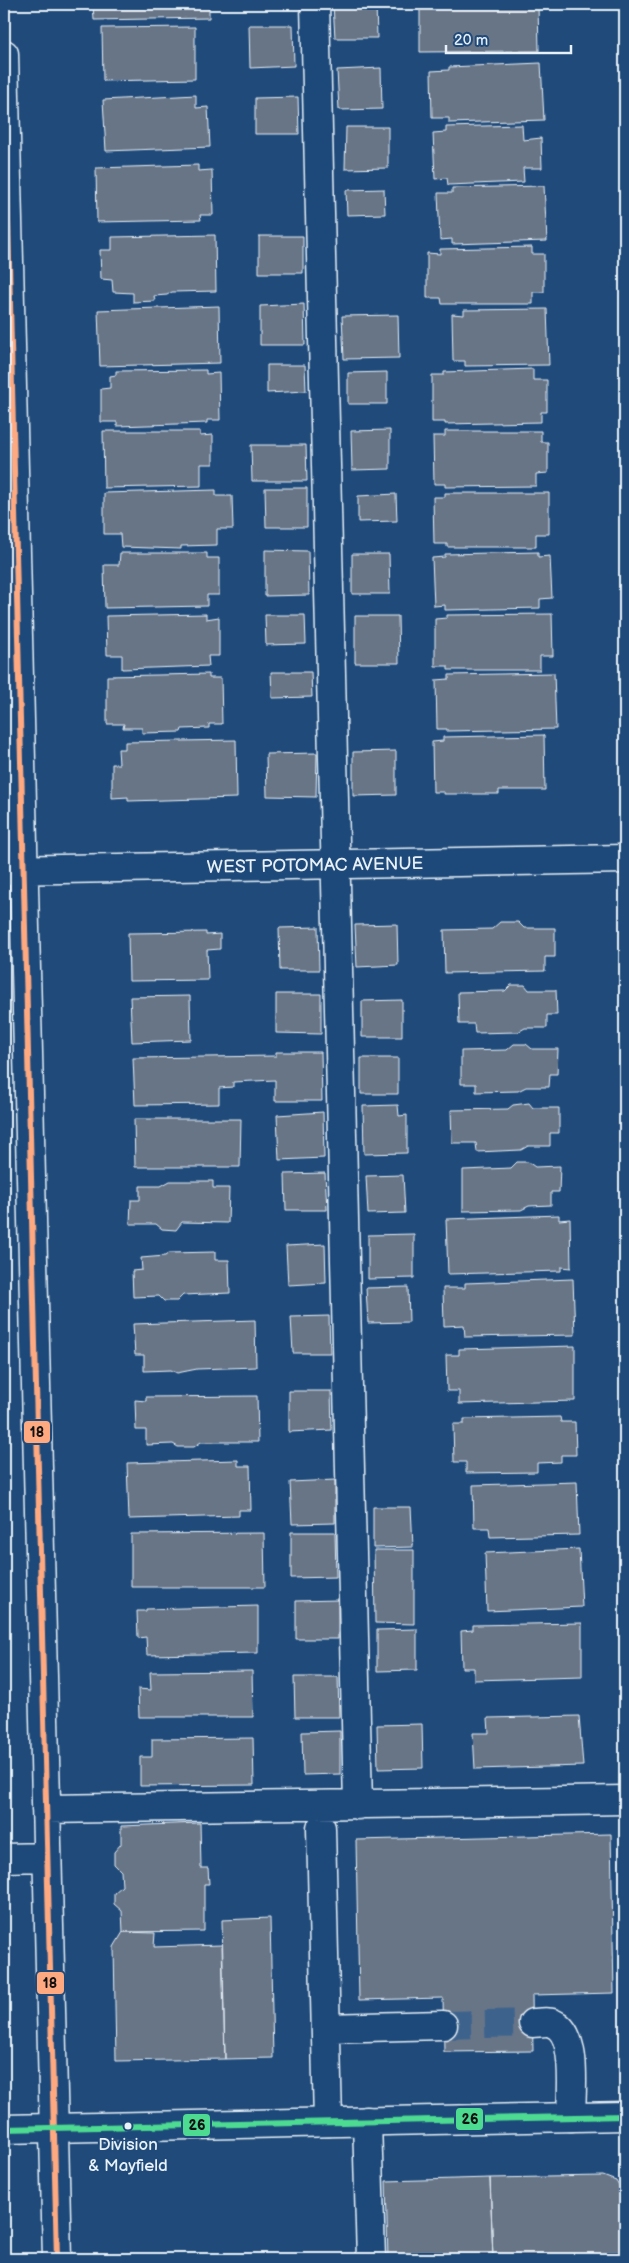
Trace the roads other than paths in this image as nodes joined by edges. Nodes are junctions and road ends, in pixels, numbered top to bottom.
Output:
1 (315, 4) edge
2 (4, 54) edge
3 (625, 859) edge
4 (336, 865) junction
5 (14, 870) edge
6 (625, 1800) edge
7 (358, 1804) junction
8 (46, 1809) junction
9 (321, 1828) dead end
10 (47, 1857) junction
11 (4, 1858) edge
12 (533, 2022) tunnel mouth
13 (443, 2025) tunnel mouth
14 (326, 2028) junction
15 (625, 2116) edge
16 (571, 2117) junction
17 (367, 2121) junction
18 (328, 2122) junction
19 (53, 2128) junction
20 (4, 2129) edge
21 (57, 2259) edge
22 (371, 2259) edge

1 - 4 street
2 - 5 street
3 - 4 street, WEST POTOMAC AVENUE
4 - 5 street, WEST POTOMAC AVENUE
4 - 7 street
5 - 8 street
6 - 7 street
7 - 8 street
8 - 10 street
9 - 14 street
10 - 11 street
10 - 19 street
12 - 16 street
13 - 14 street
14 - 18 street
15 - 16 street
16 - 17 street
17 - 18 street
17 - 22 street
18 - 19 street
19 - 20 street
19 - 21 street

